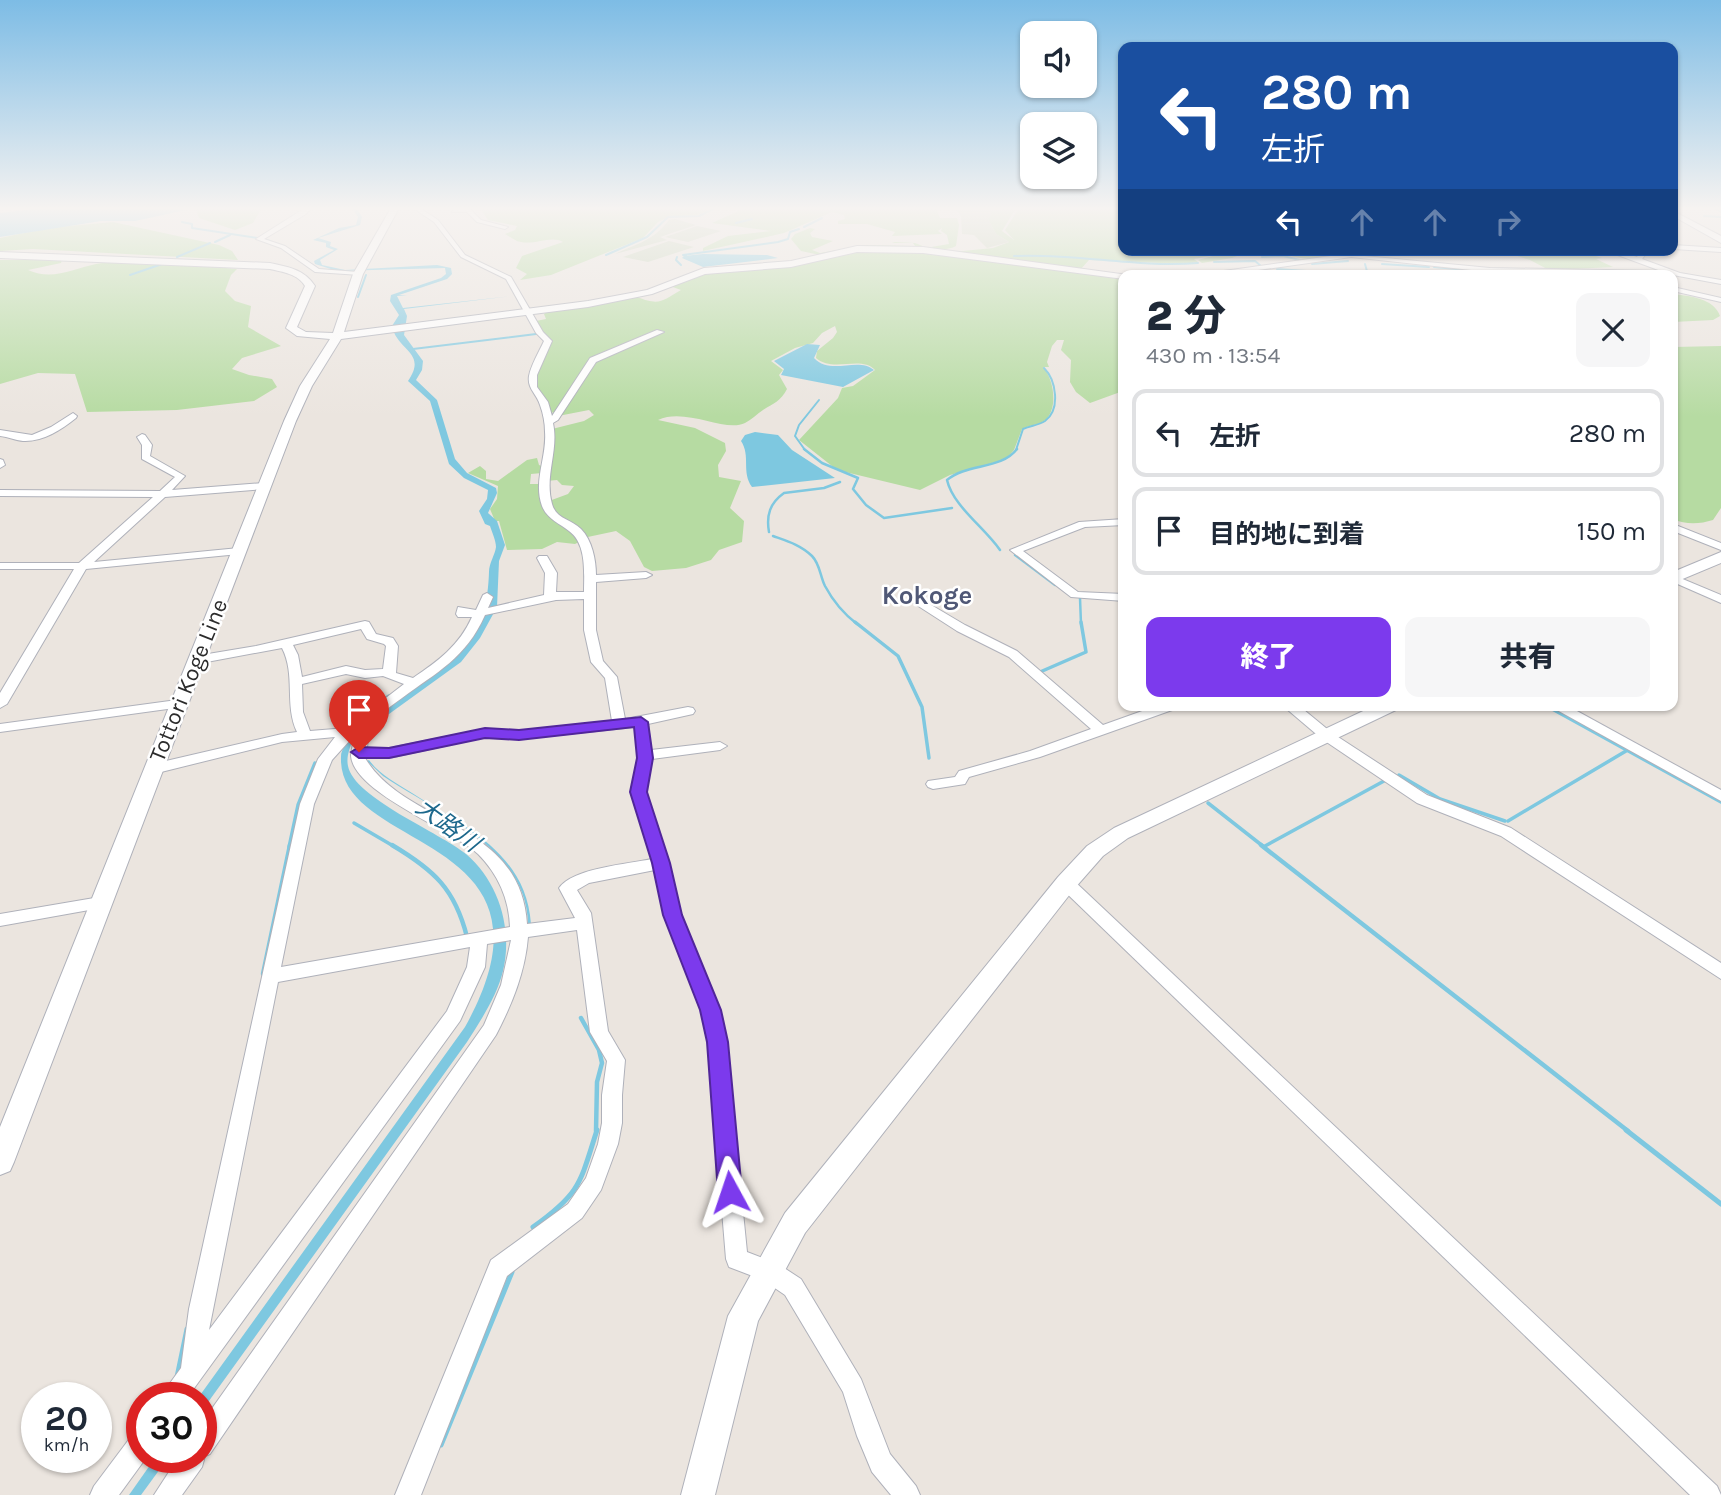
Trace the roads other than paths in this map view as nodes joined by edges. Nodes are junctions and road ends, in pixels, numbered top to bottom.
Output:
1 (304, 278) edge
2 (358, 278) edge
3 (509, 278) edge
4 (686, 278) edge
5 (1698, 278) edge
6 (1721, 282) edge
7 (1678, 290) edge
8 (1721, 300) edge
9 (529, 312) junction
10 (660, 332) dead end
11 (337, 336) junction
12 (73, 416) dead end
13 (549, 421) junction
14 (0, 432) edge
15 (142, 437) dead end
16 (264, 486) junction
17 (0, 493) edge
18 (163, 495) junction
19 (1118, 522) edge
20 (1678, 529) edge
21 (1721, 547) edge
22 (239, 551) junction
23 (1721, 557) edge
24 (544, 558) dead end
25 (0, 566) edge
26 (82, 566) junction
27 (646, 575) dead end
28 (1678, 576) edge
29 (590, 579) junction
30 (1678, 580) edge
31 (590, 595) junction
32 (487, 597) dead end
33 (550, 598) junction
34 (1118, 598) edge
35 (1721, 599) edge
36 (916, 600) dead end
37 (462, 610) dead end
38 (480, 613) junction
39 (286, 644) junction
40 (195, 660) junction
41 (389, 672) junction
42 (296, 682) junction
43 (416, 683) junction
44 (0, 704) edge
45 (177, 704) junction
46 (688, 711) dead end
47 (1156, 711) edge
48 (1296, 711) edge
49 (1379, 711) edge
50 (1566, 711) edge
51 (641, 722) junction
52 (619, 724) junction
53 (0, 728) edge
54 (1101, 731) junction
55 (305, 735) junction
56 (1327, 736) junction
57 (354, 739) junction
58 (720, 746) dead end
59 (645, 755) junction
60 (153, 769) junction
61 (933, 785) dead end
62 (1721, 796) edge
63 (661, 863) junction
64 (1066, 883) junction
65 (100, 904) junction
66 (0, 920) edge
67 (583, 923) junction
68 (520, 932) junction
69 (479, 939) junction
70 (1721, 972) edge
71 (272, 976) junction
72 (0, 1162) edge
73 (770, 1272) junction
74 (192, 1373) junction
75 (185, 1382) edge
76 (217, 1422) edge
77 (126, 1464) edge
78 (182, 1473) edge
79 (103, 1495) edge
80 (167, 1495) edge
81 (408, 1495) edge
82 (698, 1495) edge
83 (907, 1495) edge
84 (1708, 1495) edge

1 - 11 street
2 - 11 street, Tottori Koge Line
3 - 9 street
4 - 9 street
5 - 6 street
7 - 8 street
9 - 11 street
9 - 13 street
10 - 13 street
11 - 16 street, Tottori Koge Line
12 - 14 street
13 - 29 street
15 - 18 street
16 - 18 street
16 - 22 street, Tottori Koge Line
17 - 18 street
18 - 26 street
19 - 34 street
20 - 21 street
22 - 26 street
22 - 40 street, Tottori Koge Line
23 - 28 street
24 - 33 street
25 - 26 street
26 - 44 street
27 - 29 street
29 - 31 street
30 - 35 street
31 - 33 street
31 - 52 street
32 - 38 street
33 - 38 street
36 - 54 street
37 - 38 street
38 - 43 street
39 - 40 street
39 - 41 street
39 - 42 street
40 - 45 street, Tottori Koge Line
41 - 42 street
41 - 43 street
42 - 55 street
43 - 57 street
45 - 53 street
45 - 60 street, Tottori Koge Line
46 - 51 street
47 - 54 street
48 - 56 street
49 - 56 street
50 - 62 street
51 - 52 street
51 - 59 street
52 - 57 street
54 - 61 street
55 - 57 street
55 - 60 street
56 - 64 street
56 - 70 street
57 - 68 street
57 - 71 street
58 - 59 street
59 - 63 street
60 - 65 street, Tottori Koge Line
63 - 67 street
63 - 73 street
64 - 73 street
64 - 84 street
65 - 66 street
65 - 72 street, Tottori Koge Line
67 - 68 street
67 - 81 street
68 - 69 street
68 - 76 street
69 - 71 street
69 - 74 street
71 - 74 street
73 - 82 street
73 - 83 street
74 - 75 street
77 - 79 street
78 - 80 street

